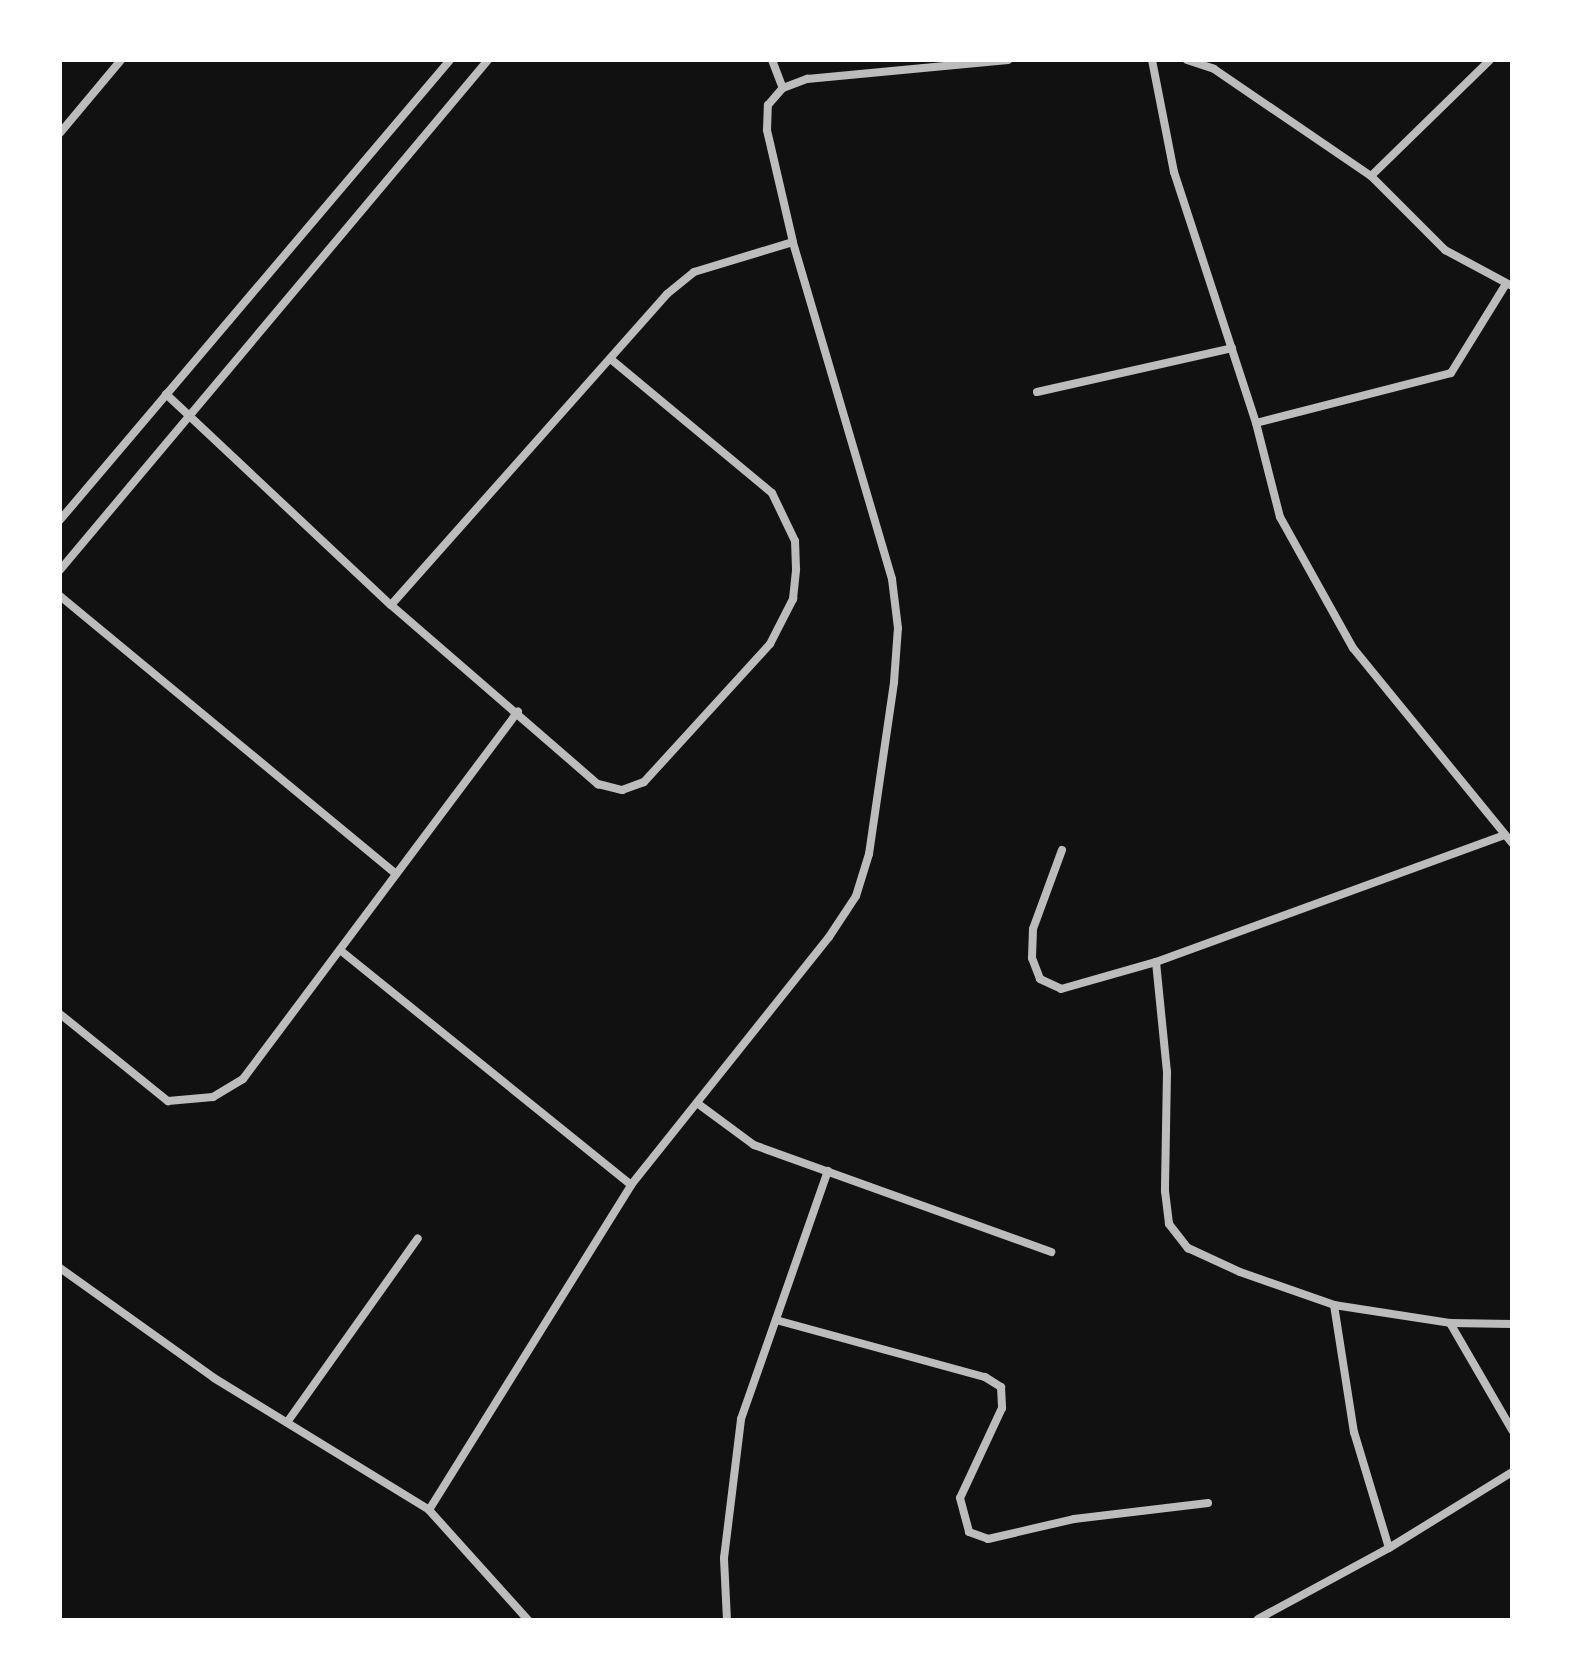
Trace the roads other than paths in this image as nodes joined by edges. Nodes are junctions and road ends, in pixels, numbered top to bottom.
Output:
1 (121, 60) edge
2 (450, 60) edge
3 (488, 60) edge
4 (772, 60) edge
5 (1008, 60) edge
6 (1152, 60) edge
7 (1187, 60) edge
8 (1222, 60) edge
9 (1490, 60) edge
10 (1214, 69) junction
11 (783, 88) junction
12 (60, 133) edge
13 (1371, 176) junction
14 (793, 242) junction
15 (1509, 285) edge
16 (1232, 348) junction
17 (612, 360) junction
18 (1037, 392) dead end
19 (166, 394) junction
20 (188, 415) junction
21 (1256, 423) junction
22 (60, 520) edge
23 (60, 570) edge
24 (60, 596) edge
25 (391, 605) junction
26 (518, 712) junction
27 (1505, 835) junction
28 (1512, 843) edge
29 (1062, 850) dead end
30 (396, 874) junction
31 (340, 950) junction
32 (1156, 962) junction
33 (60, 1014) edge
34 (697, 1103) junction
35 (828, 1171) junction
36 (631, 1185) junction
37 (418, 1238) dead end
38 (1051, 1252) dead end
39 (60, 1268) edge
40 (1334, 1305) junction
41 (776, 1320) junction
42 (1450, 1323) junction
43 (1512, 1324) edge
44 (288, 1421) junction
45 (1512, 1430) edge
46 (1512, 1472) edge
47 (1208, 1503) dead end
48 (429, 1510) junction
49 (1389, 1548) junction
50 (1258, 1619) edge
51 (528, 1620) edge
52 (727, 1620) edge

1 - 12 street
2 - 19 street
3 - 20 street
4 - 11 street
5 - 11 street
6 - 16 street
7 - 10 street
8 - 10 street
9 - 13 street
10 - 13 street
11 - 14 street
13 - 15 street
14 - 17 street
14 - 34 street
15 - 21 street
16 - 18 street
16 - 21 street
17 - 25 street
17 - 26 street
19 - 20 street
19 - 22 street
20 - 23 street
20 - 25 street
21 - 27 street
24 - 30 street
25 - 26 street
26 - 30 street
27 - 28 street
27 - 32 street
29 - 32 street
30 - 31 street
31 - 33 street
31 - 36 street
32 - 40 street
34 - 35 street
34 - 36 street
35 - 38 street
35 - 41 street
36 - 48 street
37 - 44 street
39 - 44 street
40 - 42 street
40 - 49 street
41 - 47 street
41 - 52 street
42 - 43 street
42 - 45 street
44 - 48 street
46 - 49 street
48 - 51 street
49 - 50 street

